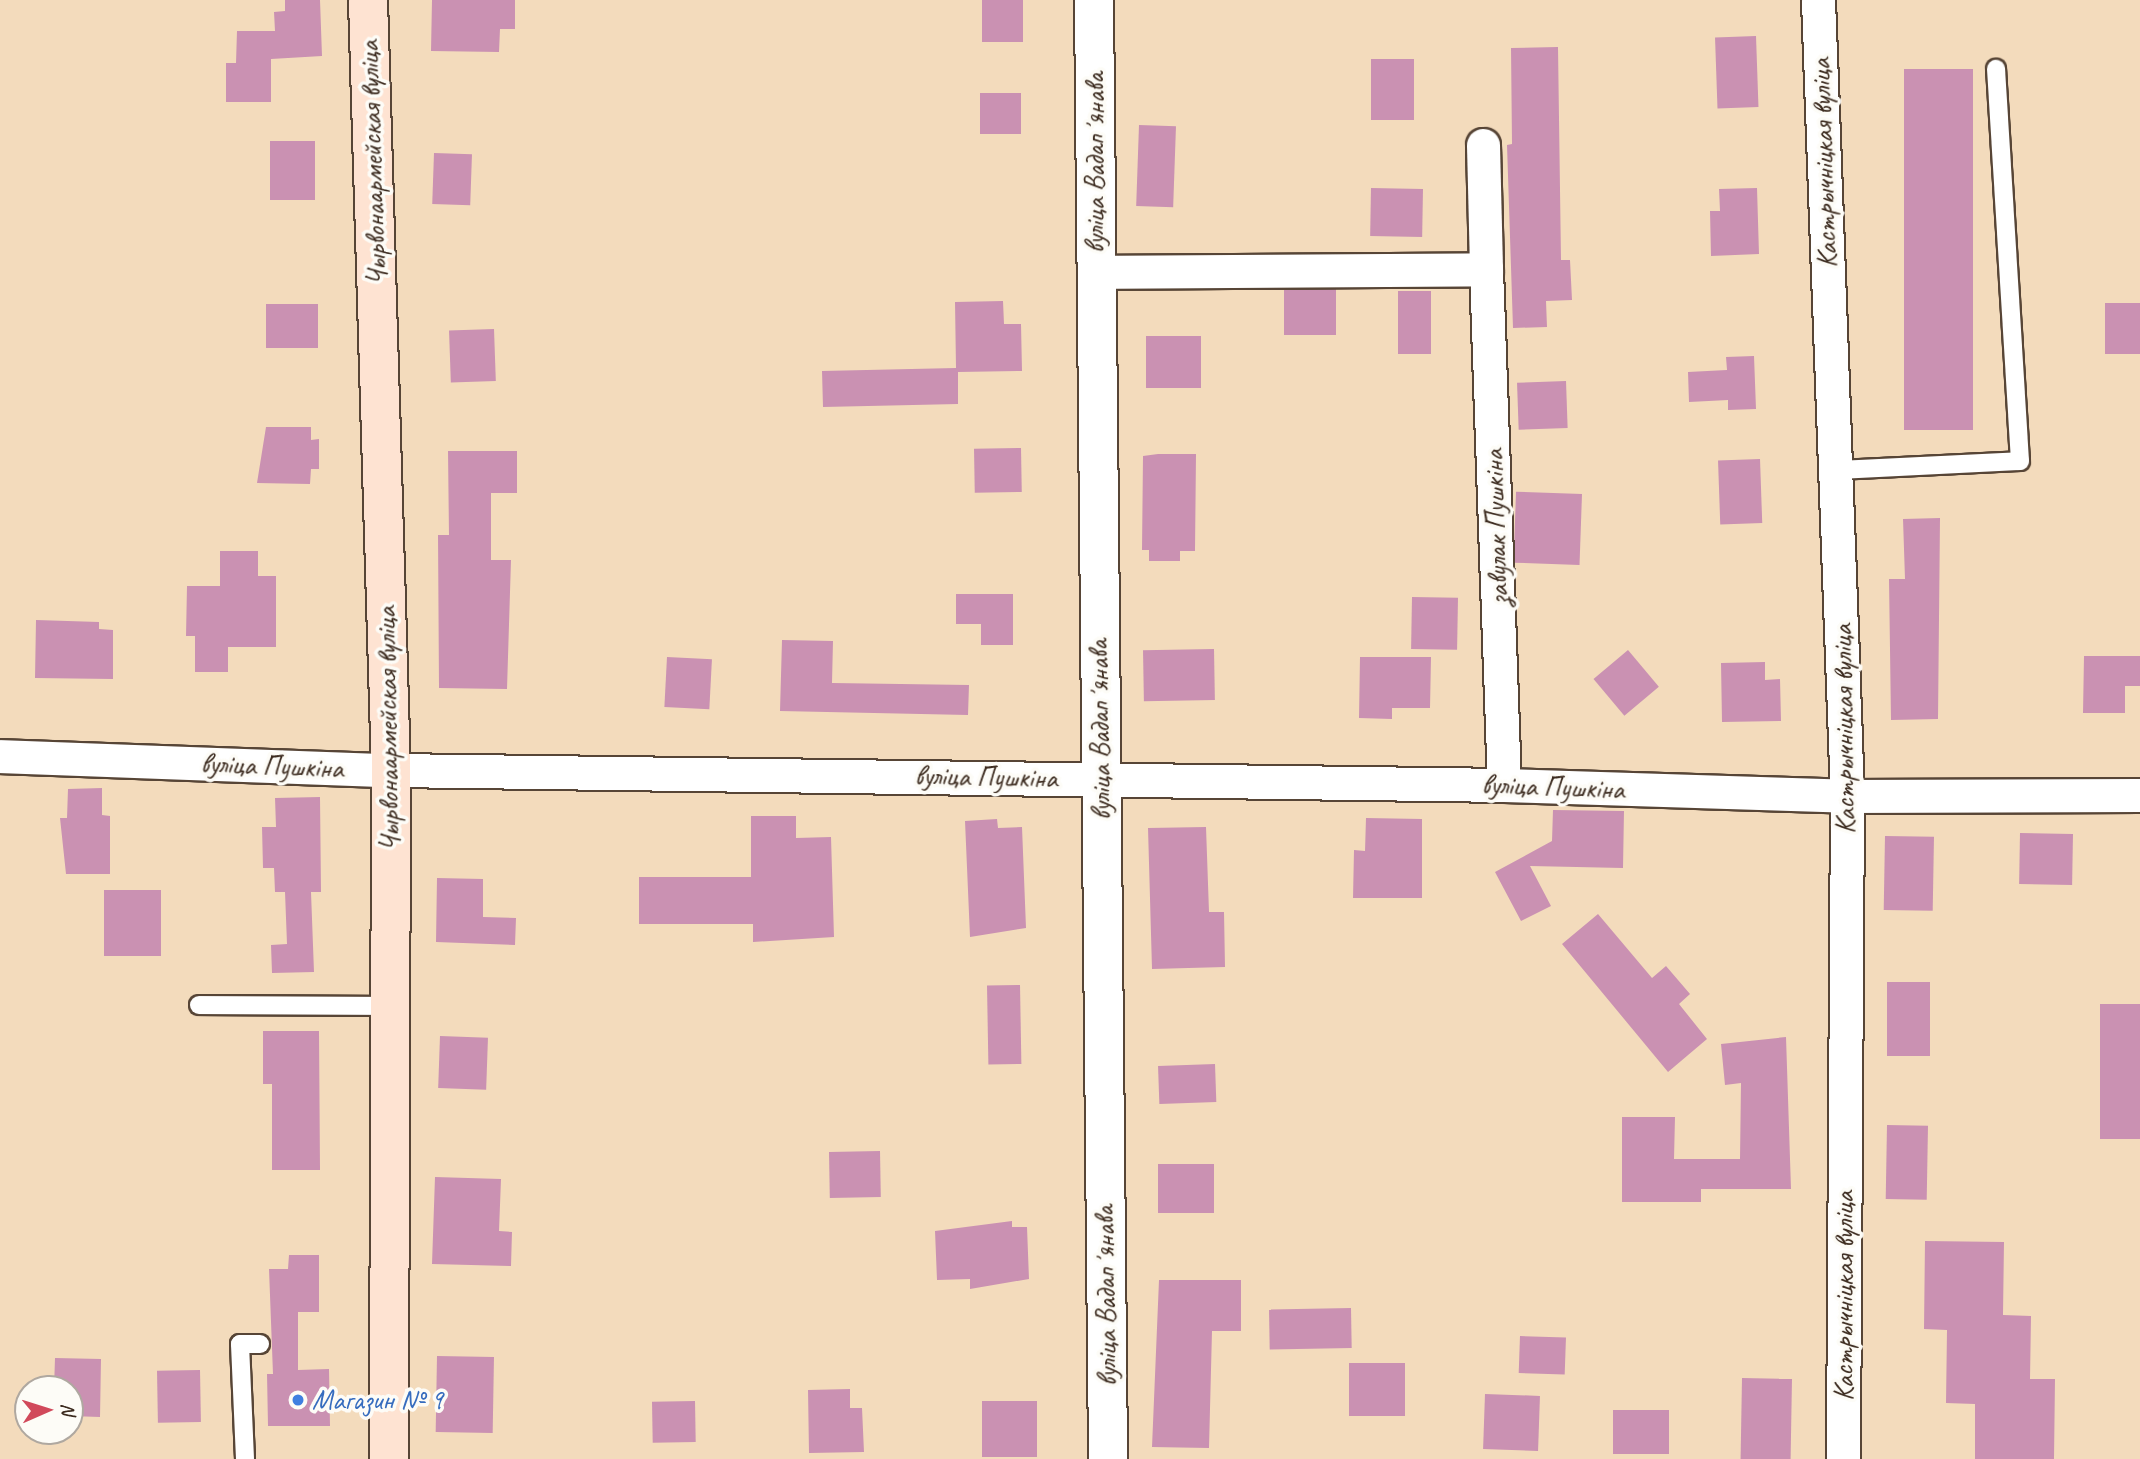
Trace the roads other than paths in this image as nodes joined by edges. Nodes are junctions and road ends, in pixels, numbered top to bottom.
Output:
1 (368, 0) edge
2 (1094, 0) edge
3 (1818, 0) edge
4 (1996, 69) dead end
5 (1483, 145) dead end
6 (1486, 269) junction
7 (1095, 272) junction
8 (1837, 470) junction
9 (0, 756) edge
10 (390, 771) junction
11 (1100, 778) junction
12 (1504, 785) junction
13 (2140, 795) edge
14 (1847, 796) junction
15 (200, 1006) dead end
16 (390, 1006) junction
17 (260, 1344) dead end
18 (245, 1459) edge
19 (388, 1459) edge
20 (1108, 1459) edge
21 (1843, 1459) edge

1 - 10 main road, Чырвонаармейская вуліца
2 - 7 street, вуліца Вадапʼянава
3 - 8 street, Кастрычніцкая вуліца
4 - 8 lane
5 - 6 street, завулак Пушкіна
6 - 7 street
6 - 12 street, завулак Пушкіна
7 - 11 street, вуліца Вадапʼянава
8 - 14 street, Кастрычніцкая вуліца
9 - 10 street, вуліца Пушкіна
10 - 11 street, вуліца Пушкіна
10 - 16 main road, Чырвонаармейская вуліца
11 - 12 street, вуліца Пушкіна
11 - 20 street, вуліца Вадапʼянава
12 - 14 street, вуліца Пушкіна
13 - 14 street, вуліца Пушкіна
14 - 21 street, Кастрычніцкая вуліца
15 - 16 lane
16 - 19 main road, Чырвонаармейская вуліца
17 - 18 lane

